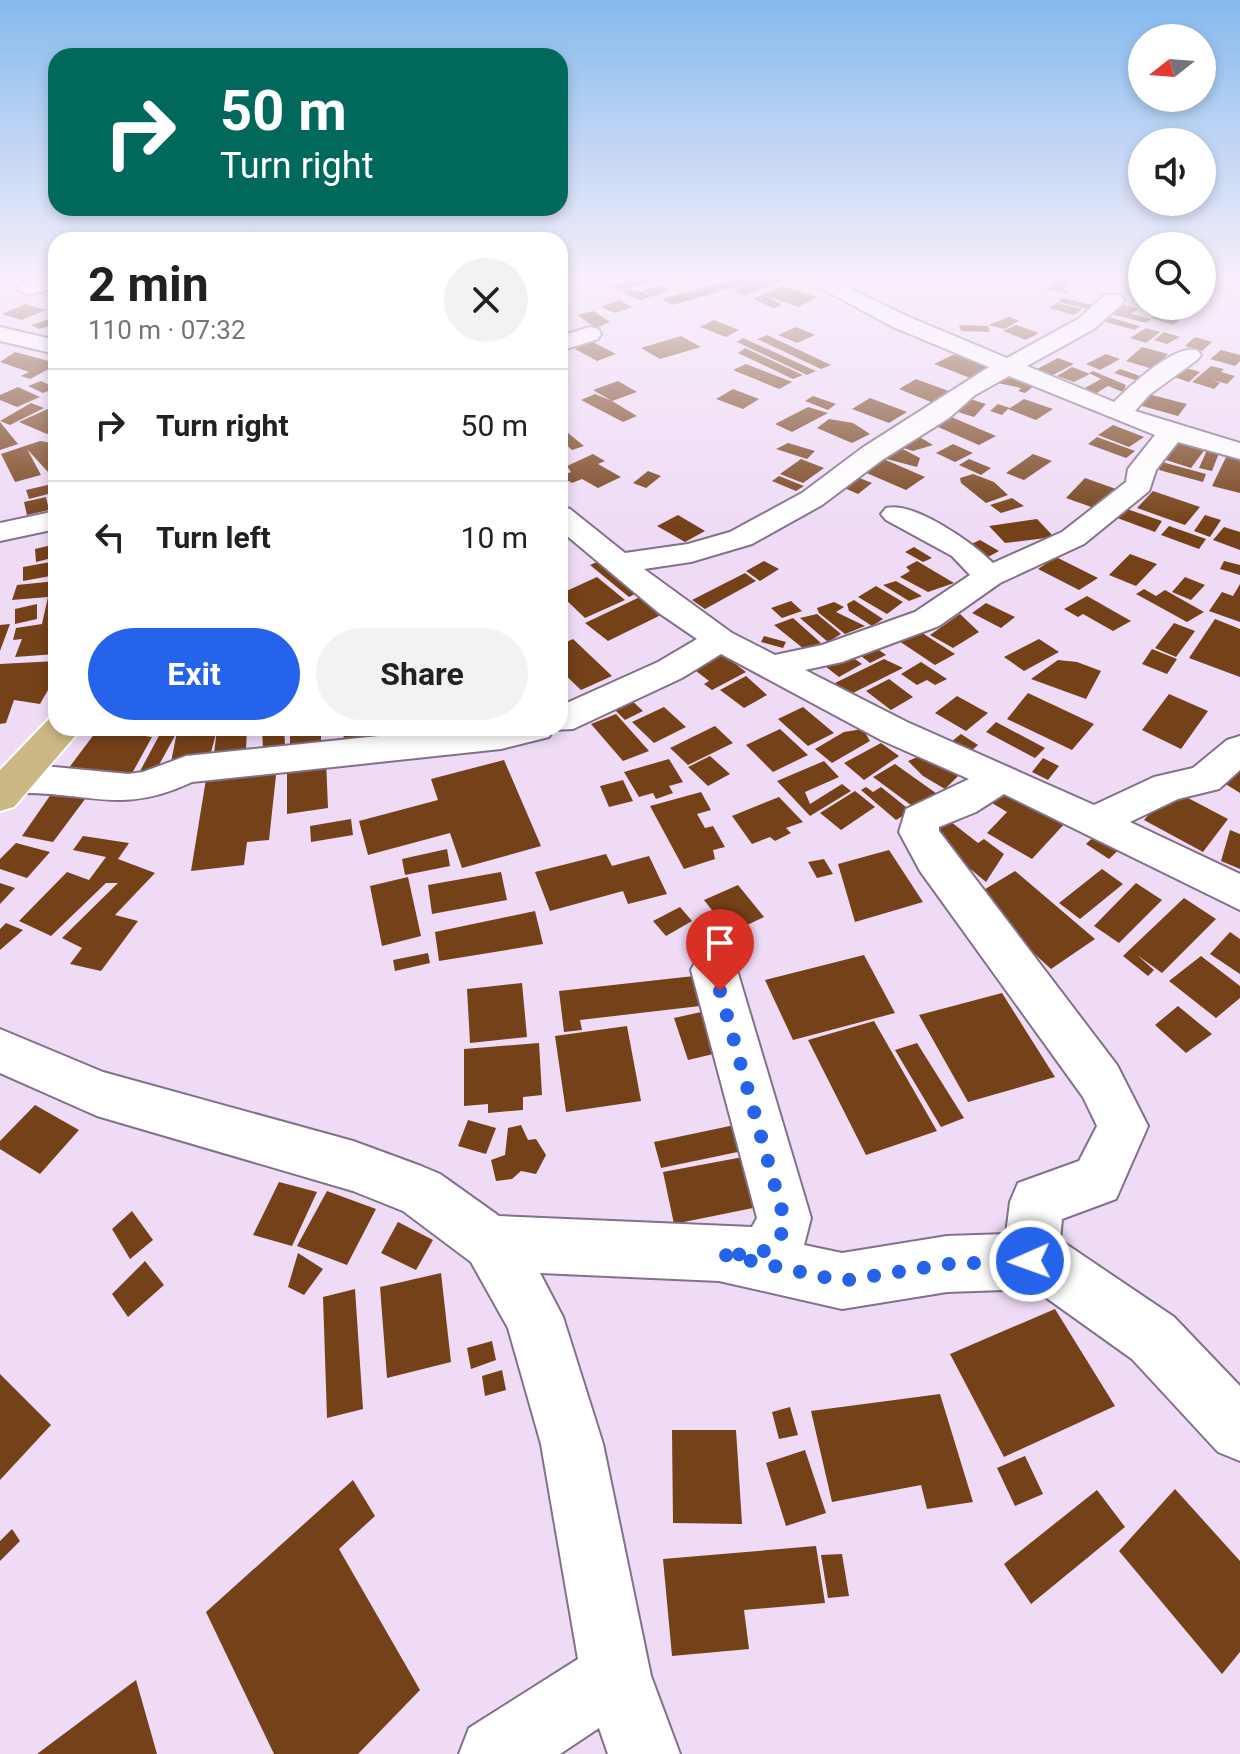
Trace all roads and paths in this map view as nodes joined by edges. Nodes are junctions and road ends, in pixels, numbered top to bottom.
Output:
1 (995, 361) edge
2 (1021, 361) edge
3 (1181, 361) edge
4 (1010, 367) junction
5 (1119, 412) junction
6 (1171, 433) junction
7 (1240, 451) edge
8 (896, 514) dead end
9 (568, 521) edge
10 (48, 522) edge
11 (0, 532) edge
12 (620, 563) junction
13 (989, 576) junction
14 (720, 640) junction
15 (769, 667) junction
16 (568, 716) edge
17 (56, 736) edge
18 (501, 736) edge
19 (1240, 749) edge
20 (1002, 777) junction
21 (8, 787) edge
22 (1095, 821) junction
23 (1240, 893) edge
24 (714, 970) dead end
25 (0, 1050) edge
26 (490, 1243) junction
27 (720, 1254) junction
28 (1030, 1261) junction
29 (1240, 1430) edge
30 (616, 1676) junction
31 (495, 1754) edge
32 (644, 1754) edge

1 - 4 street
2 - 4 street
3 - 5 street
4 - 5 street
4 - 12 street
5 - 6 street
6 - 7 street
6 - 13 street
8 - 13 street
9 - 12 street
10 - 11 street
12 - 14 street
13 - 15 street
14 - 15 street
14 - 16 street
15 - 20 street
17 - 21 main road
18 - 21 street
19 - 22 street
20 - 22 street
20 - 28 street
22 - 23 street
24 - 27 street
25 - 26 street
26 - 27 street
26 - 30 street
27 - 28 street
28 - 29 street
30 - 31 street
30 - 32 street

